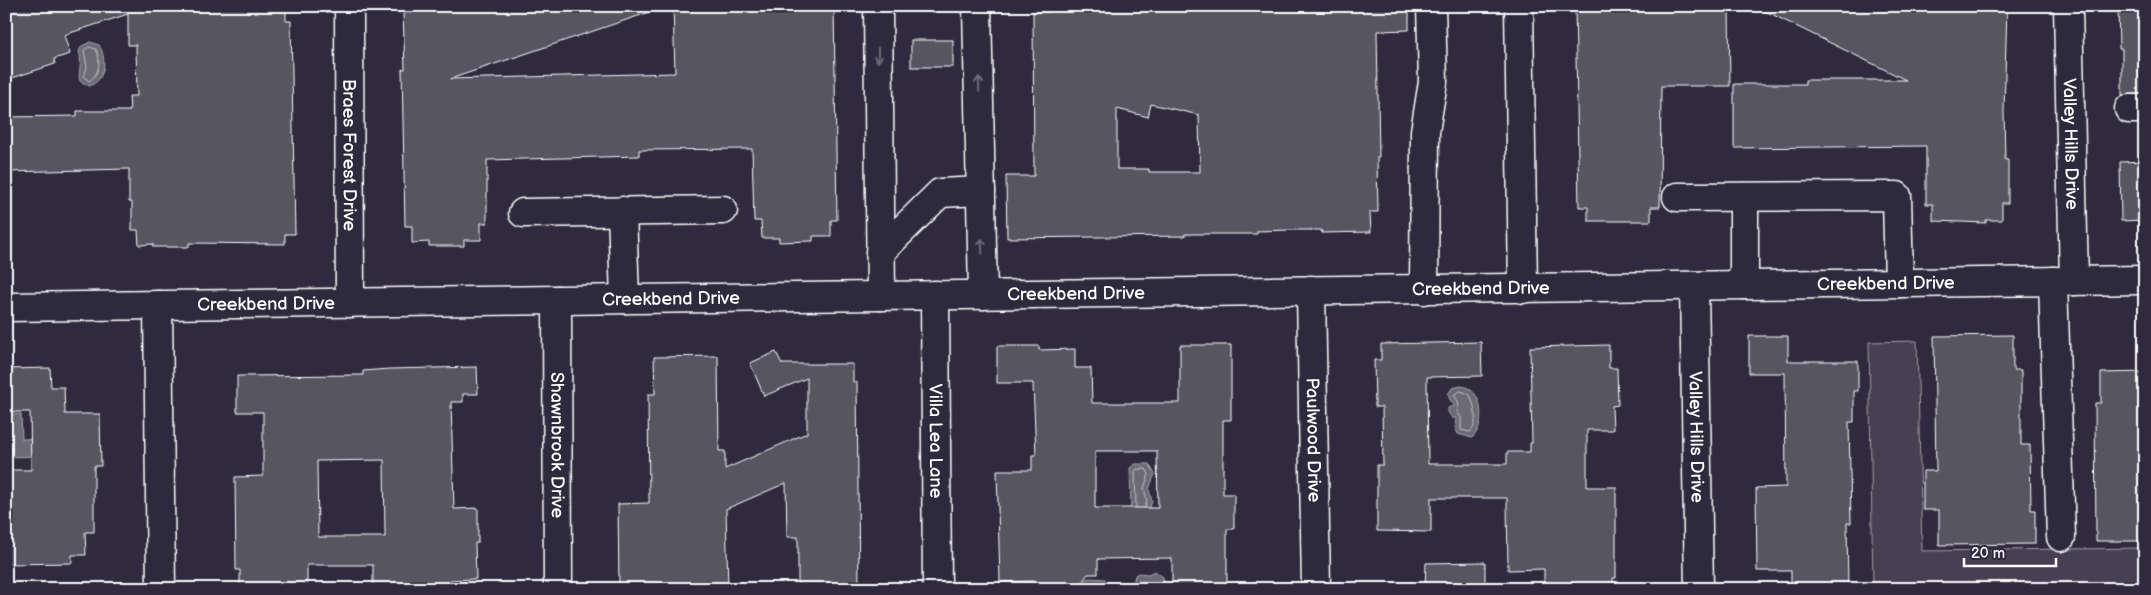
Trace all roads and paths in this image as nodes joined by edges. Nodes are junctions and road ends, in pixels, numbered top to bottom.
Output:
1 (349, 6) edge
2 (878, 6) edge
3 (977, 6) edge
4 (1431, 6) edge
5 (1519, 6) edge
6 (2068, 6) edge
7 (981, 191) junction
8 (1677, 197) dead end
9 (1744, 197) junction
10 (723, 210) dead end
11 (622, 211) junction
12 (523, 213) dead end
13 (880, 252) junction
14 (2145, 280) edge
15 (2063, 281) junction
16 (1899, 283) junction
17 (1744, 285) junction
18 (1694, 286) junction
19 (1523, 289) junction
20 (1311, 290) junction
21 (1424, 290) junction
22 (935, 295) junction
23 (983, 295) junction
24 (880, 296) junction
25 (625, 299) junction
26 (558, 300) junction
27 (350, 303) junction
28 (158, 305) junction
29 (6, 307) edge
30 (2060, 537) dead end
31 (161, 589) edge
32 (558, 589) edge
33 (937, 589) edge
34 (1316, 589) edge
35 (1699, 589) edge

1 - 27 street, Braes Forest Drive
2 -> 13 street
7 -> 3 street
4 - 21 street
5 - 19 street
6 - 15 street, Valley Hills Drive
7 - 13 street
23 -> 7 street
8 - 9 street
9 - 16 street
9 - 17 street
10 - 11 street
11 - 12 street
11 - 25 street
13 - 24 street
14 - 15 street, Creekbend Drive
15 - 16 street, Creekbend Drive
15 - 30 street, Valley Hills Drive
16 - 17 street, Creekbend Drive
17 - 18 street, Creekbend Drive
18 - 19 street, Creekbend Drive
18 - 35 street, Valley Hills Drive
19 - 21 street, Creekbend Drive
20 - 21 street, Creekbend Drive
20 - 23 street, Creekbend Drive
20 - 34 street, Paulwood Drive
22 - 23 street, Creekbend Drive
22 - 24 street, Creekbend Drive
22 - 33 street, Villa Lea Lane
24 - 25 street, Creekbend Drive
25 - 26 street, Creekbend Drive
26 - 27 street, Creekbend Drive
26 - 32 street, Shawnbrook Drive
27 - 28 street, Creekbend Drive
28 - 29 street, Creekbend Drive
28 - 31 street

